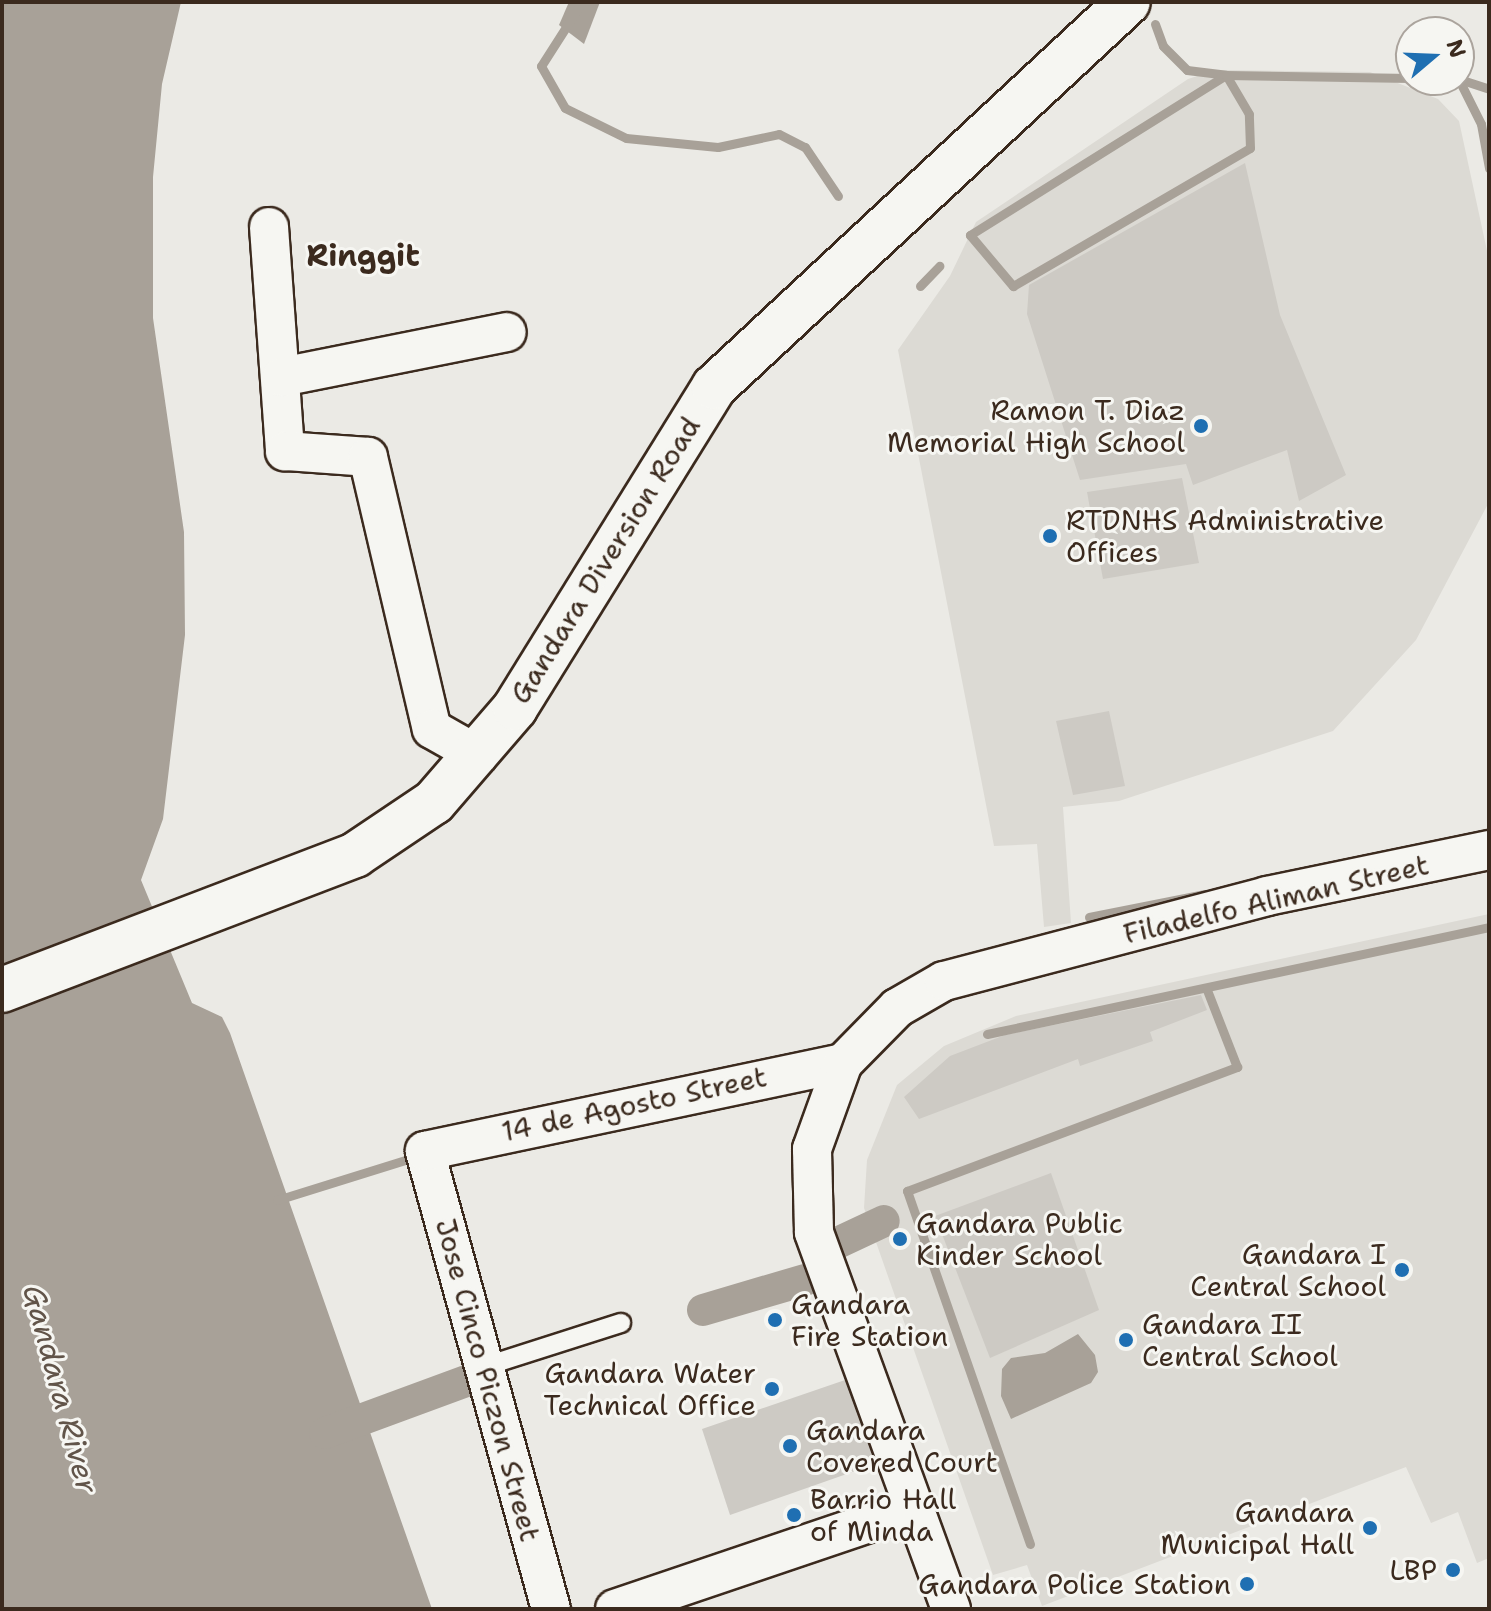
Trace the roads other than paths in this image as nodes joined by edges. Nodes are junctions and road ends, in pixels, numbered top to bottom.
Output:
1 (1128, 2) edge
2 (269, 227) dead end
3 (507, 332) dead end
4 (282, 377) junction
5 (478, 755) junction
6 (1489, 850) edge
7 (2, 990) edge
8 (843, 1063) junction
9 (425, 1151) joint
10 (621, 1323) dead end
11 (483, 1367) junction
12 (914, 1508) junction
13 (551, 1609) edge
14 (615, 1609) edge
15 (951, 1609) edge

1 - 5 highway, Gandara Diversion Road
2 - 4 street
3 - 4 street
4 - 5 street
5 - 7 highway, Gandara Diversion Road
6 - 8 street, Filadelfo Aliman Street
8 - 9 street, 14 de Agosto Street
8 - 12 street
9 - 11 street, Jose Cinco Piczon Street
10 - 11 lane
11 - 13 street, Jose Cinco Piczon Street
12 - 14 street
12 - 15 street

